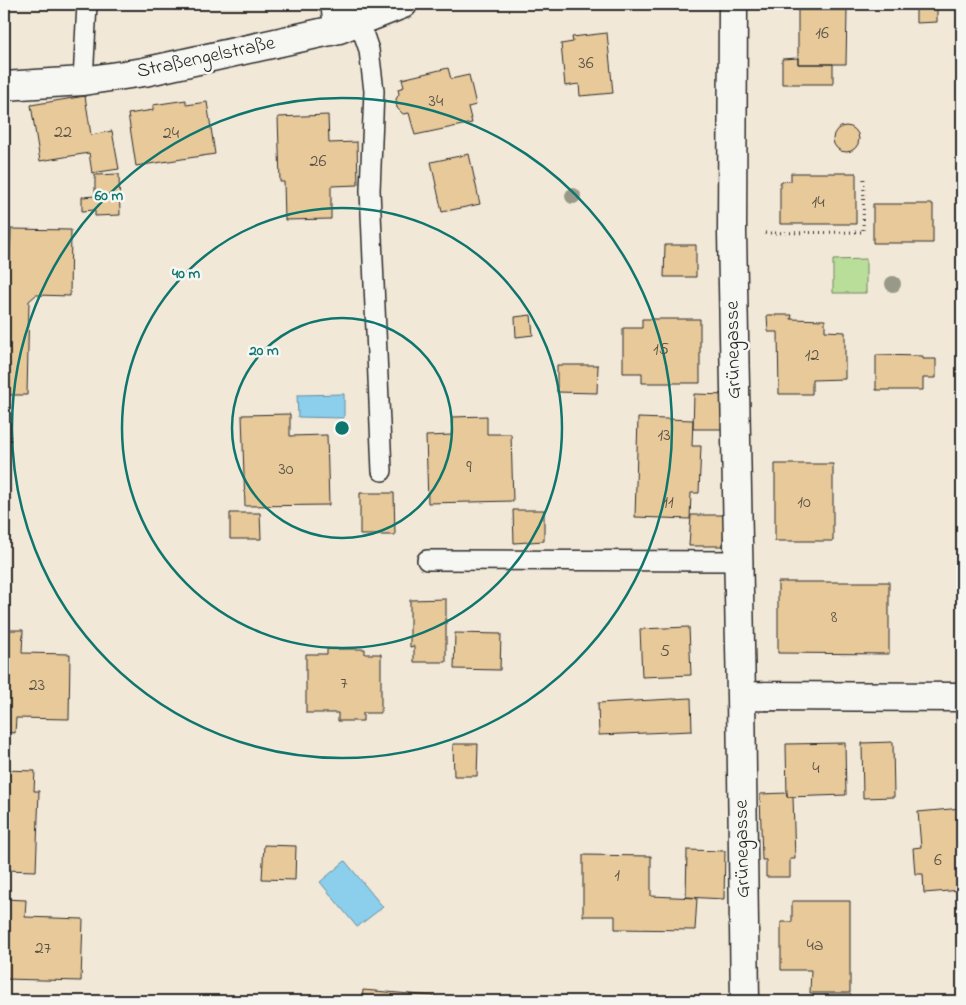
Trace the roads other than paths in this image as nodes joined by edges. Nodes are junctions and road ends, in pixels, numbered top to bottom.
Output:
1 (87, 4) edge
2 (403, 4) edge
3 (733, 4) edge
4 (345, 18) edge
5 (83, 81) junction
6 (4, 86) edge
7 (382, 471) dead end
8 (427, 560) dead end
9 (739, 561) junction
10 (741, 696) junction
11 (962, 697) edge
12 (745, 1001) edge

1 - 5 lane
2 - 4 street, Straßengelstraße
3 - 9 street, Grünegasse
4 - 5 street, Straßengelstraße
4 - 7 lane
5 - 6 street, Straßengelstraße
8 - 9 lane
9 - 10 street, Grünegasse
10 - 11 street
10 - 12 street, Grünegasse

